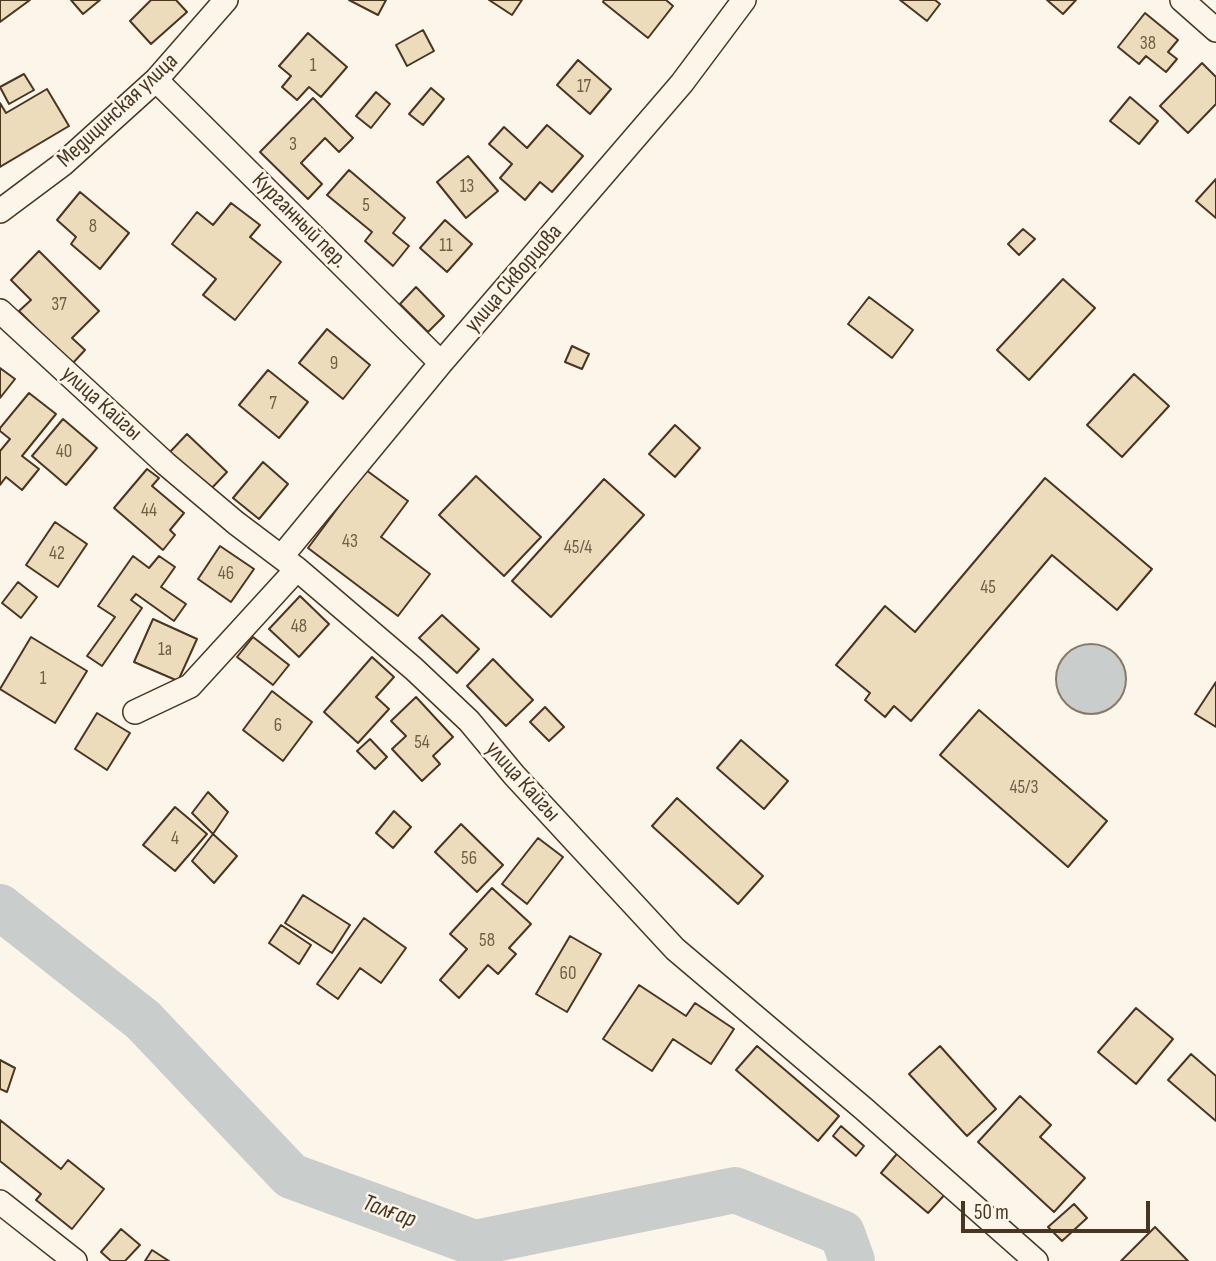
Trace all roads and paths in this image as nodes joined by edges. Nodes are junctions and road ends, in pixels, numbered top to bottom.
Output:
1 (226, 0) edge
2 (744, 0) edge
3 (1182, 0) edge
4 (1216, 30) edge
5 (156, 80) junction
6 (0, 211) edge
7 (0, 311) edge
8 (441, 363) junction
9 (289, 563) junction
10 (135, 712) dead end
11 (0, 1202) edge
12 (64, 1258) edge
13 (1036, 1261) edge

1 - 5 street, Медицинская улица
2 - 8 street, улица Скворцова
3 - 4 street
5 - 6 street, Медицинская улица
5 - 8 street, Курганный пер.
7 - 9 street, улица Кайгы
8 - 9 street, улица Скворцова
9 - 10 street, улица Скворцова
9 - 13 street, улица Кайгы
11 - 12 street

